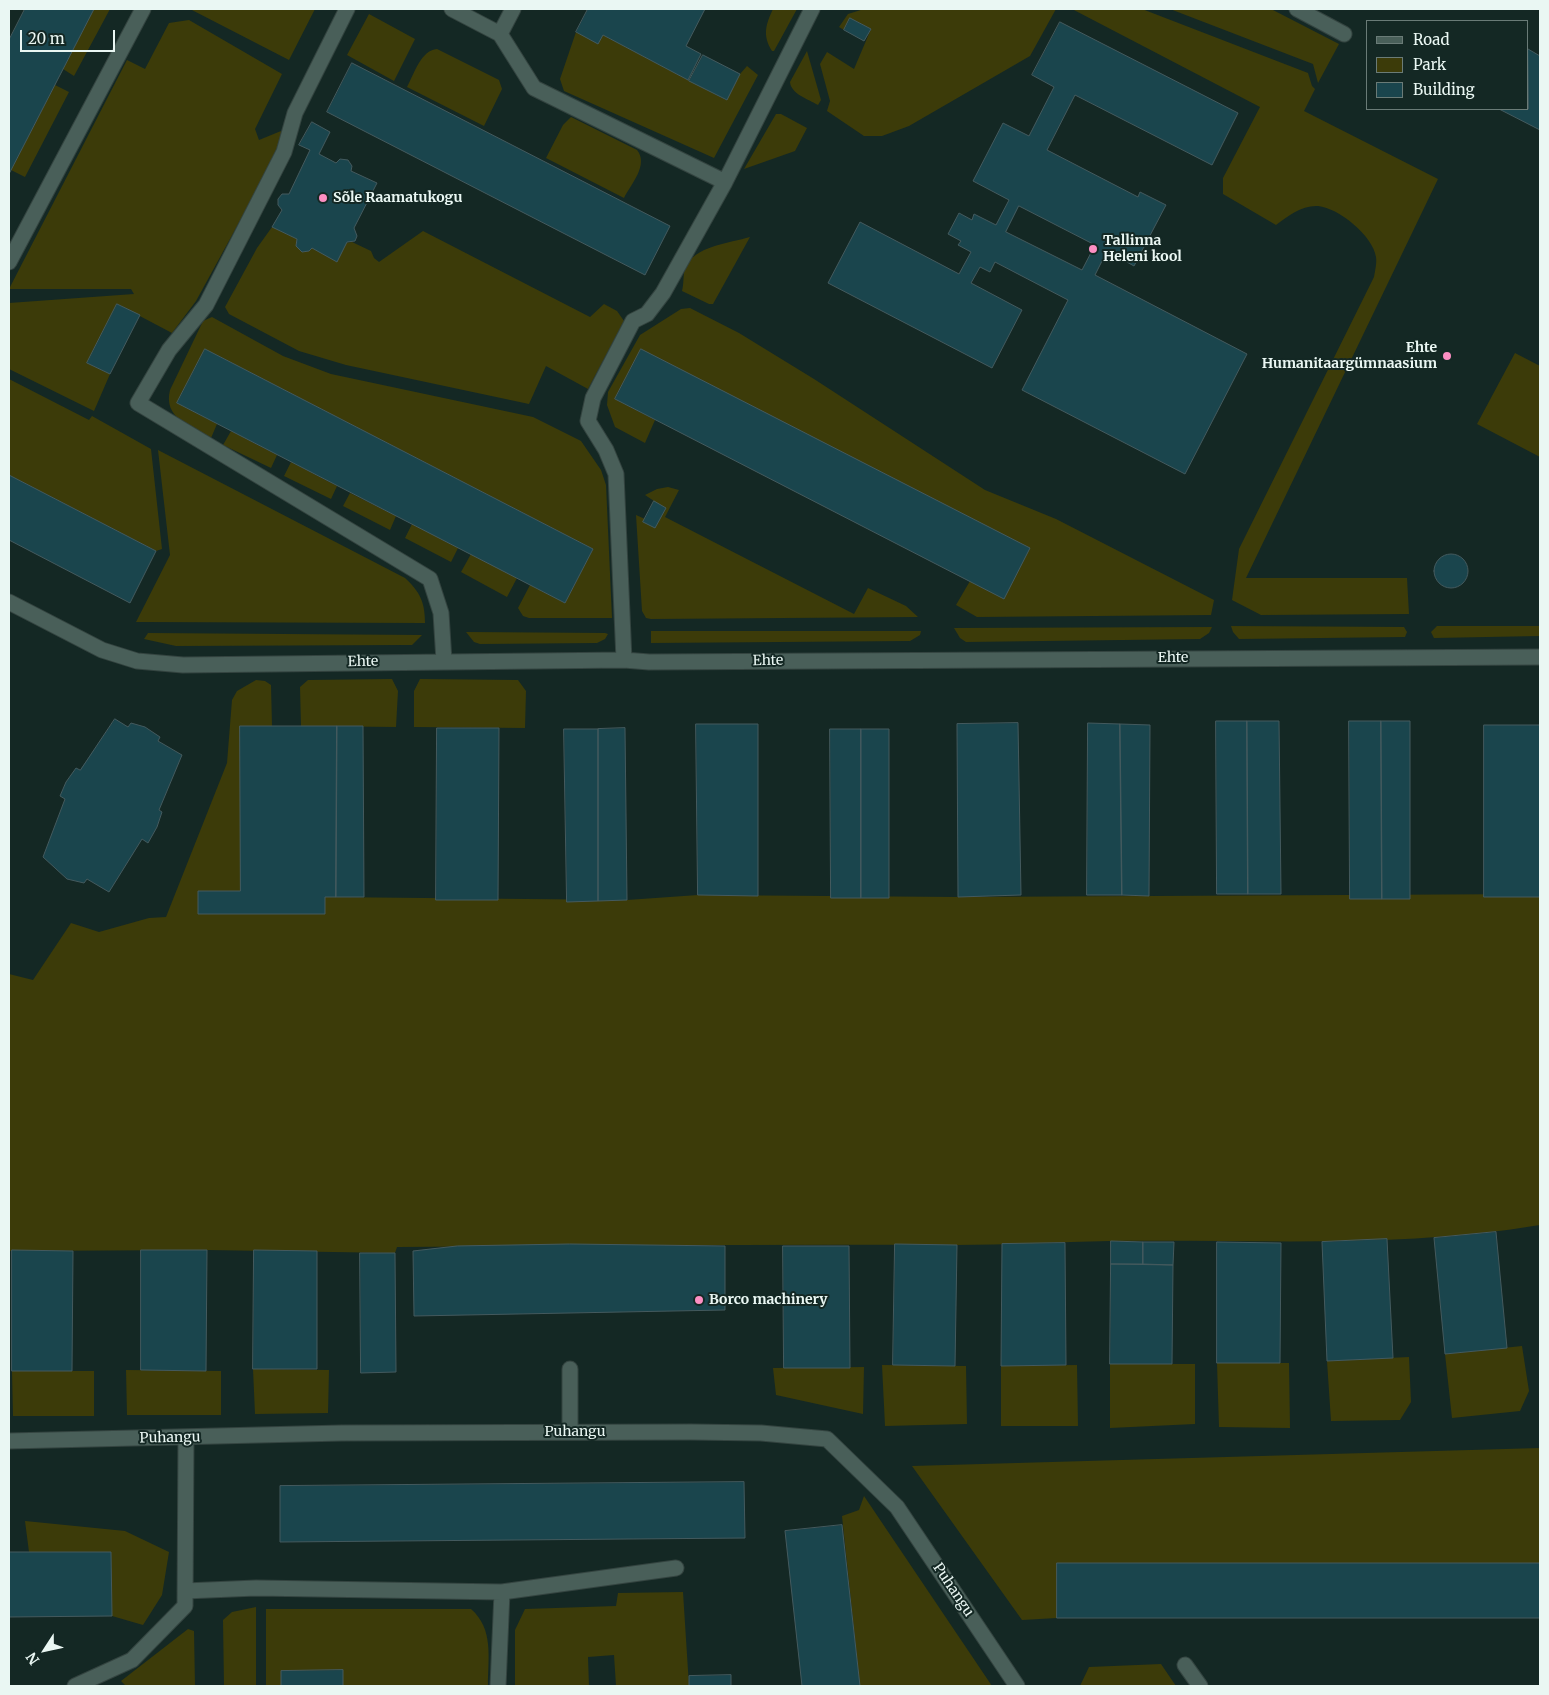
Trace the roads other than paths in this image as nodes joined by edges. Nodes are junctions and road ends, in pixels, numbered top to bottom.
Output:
1 (143, 9) edge
2 (348, 9) edge
3 (452, 9) edge
4 (513, 9) edge
5 (812, 9) edge
6 (1297, 9) edge
7 (500, 34) junction
8 (1344, 34) dead end
9 (725, 182) junction
10 (9, 262) edge
11 (9, 602) edge
12 (1540, 657) edge
13 (624, 660) junction
14 (444, 661) junction
15 (570, 1369) dead end
16 (570, 1432) junction
17 (186, 1438) junction
18 (9, 1442) edge
19 (676, 1568) dead end
20 (185, 1591) junction
21 (502, 1592) junction
22 (1185, 1665) dead end
23 (76, 1686) edge
24 (498, 1686) edge
25 (1017, 1686) edge
26 (1200, 1686) edge

1 - 10 street
2 - 14 street
3 - 7 street
4 - 7 street
5 - 9 street
6 - 8 street
7 - 9 street
9 - 13 street
11 - 14 street, Ehte
12 - 13 street, Ehte
13 - 14 street, Ehte
15 - 16 street
16 - 17 street, Puhangu
16 - 25 street, Puhangu
17 - 18 street, Puhangu
17 - 20 street
19 - 21 street
20 - 21 street
20 - 23 street
21 - 24 street
22 - 26 street

